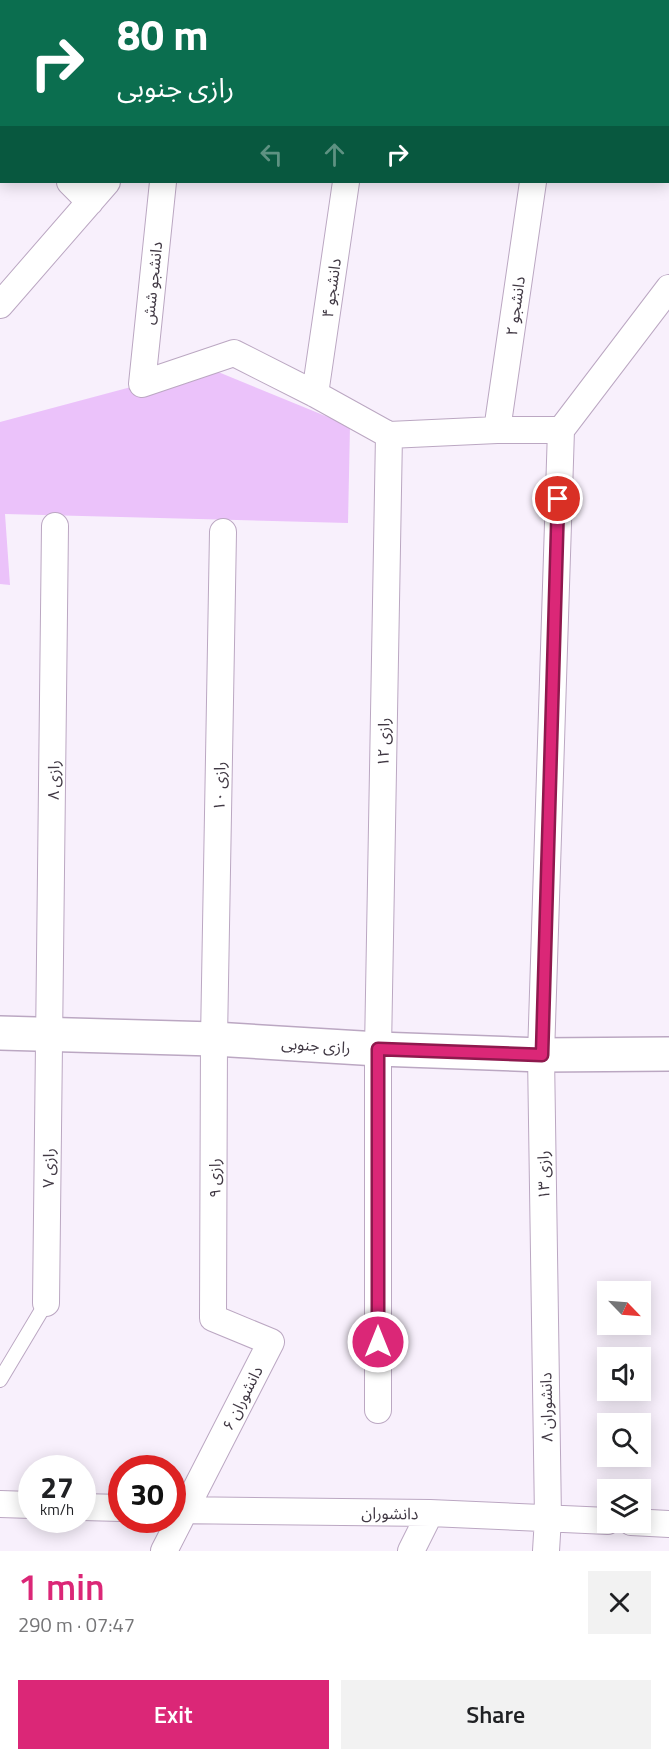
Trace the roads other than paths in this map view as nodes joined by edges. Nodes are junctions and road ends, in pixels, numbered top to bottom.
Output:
1 (71, 183) edge
2 (106, 183) edge
3 (163, 183) edge
4 (346, 183) edge
5 (533, 183) edge
6 (90, 202) junction
7 (669, 288) edge
8 (0, 306) edge
9 (315, 394) junction
10 (497, 430) junction
11 (561, 430) junction
12 (388, 435) junction
13 (55, 526) dead end
14 (223, 532) dead end
15 (0, 1033) edge
16 (50, 1033) junction
17 (214, 1039) junction
18 (378, 1049) junction
19 (669, 1054) edge
20 (542, 1055) junction
21 (544, 1295) joint
22 (46, 1303) joint
23 (213, 1318) joint
24 (0, 1380) edge
25 (378, 1410) dead end
26 (186, 1496) edge
27 (0, 1504) edge
28 (18, 1505) edge
29 (186, 1510) edge
30 (430, 1513) junction
31 (548, 1518) junction
32 (597, 1520) edge
33 (651, 1523) edge
34 (669, 1524) edge
35 (170, 1533) edge
36 (164, 1551) edge
37 (411, 1551) edge
38 (546, 1551) edge

1 - 6 street
2 - 6 street
3 - 9 street, دانشجو شش
4 - 9 street, دانشجو ۴
5 - 10 street, دانشجو ۲
6 - 8 street
7 - 11 street
9 - 12 street
10 - 11 street
10 - 12 street
11 - 20 street, رازی ۱۳
12 - 18 street, رازی ۱۲
13 - 16 street, رازی ۸
14 - 17 street, رازی ۱۰
15 - 16 main road, رازی جنوبی
16 - 17 main road, رازی جنوبی
16 - 22 street, رازی ۷
17 - 18 main road, رازی جنوبی
17 - 23 street, رازی ۹
18 - 20 main road, رازی جنوبی
18 - 25 street, رازی ۱۲
19 - 20 main road, رازی جنوبی
20 - 21 street, رازی ۱۳
21 - 31 street, دانشوران ۸
22 - 24 lane
23 - 26 street, دانشوران ۶
27 - 28 street
29 - 30 street, دانشوران
30 - 31 street, دانشوران
30 - 37 street
31 - 32 street, دانشوران
31 - 38 street, دانشوران ۸
33 - 34 street
35 - 36 street

